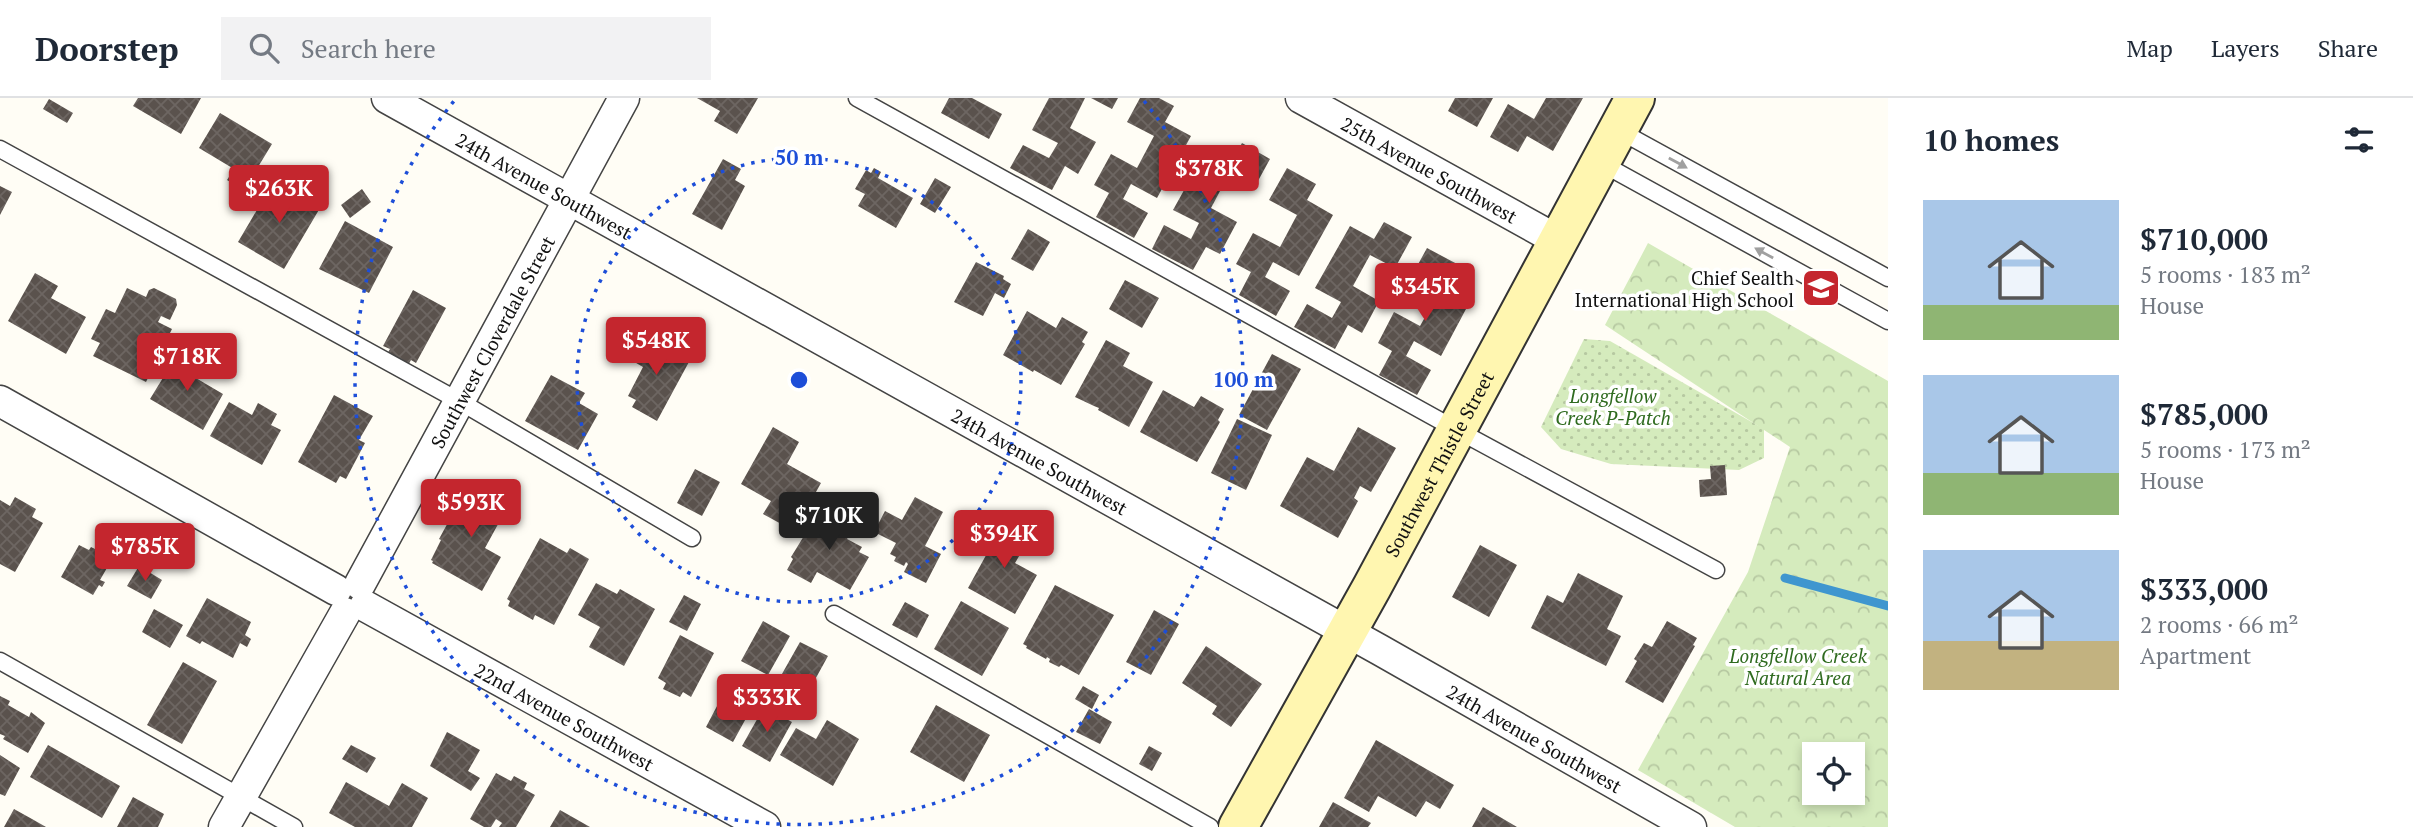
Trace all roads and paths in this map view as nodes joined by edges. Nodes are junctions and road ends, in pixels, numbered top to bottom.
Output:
1 (387, 98) edge
2 (624, 98) edge
3 (857, 98) edge
4 (1301, 98) edge
5 (1627, 114) edge
6 (0, 149) edge
7 (1601, 163) junction
8 (568, 199) junction
9 (1559, 240) junction
10 (1888, 278) edge
11 (1888, 321) edge
12 (0, 401) edge
13 (459, 401) junction
14 (1457, 430) junction
15 (692, 538) dead end
16 (1716, 570) dead end
17 (351, 598) junction
18 (834, 614) dead end
19 (1347, 632) junction
20 (0, 661) edge
21 (240, 797) junction
22 (224, 827) edge
23 (293, 827) edge
24 (765, 827) edge
25 (1210, 827) edge
26 (1238, 827) edge
27 (1691, 827) edge

1 - 8 street, 24th Avenue Southwest
2 - 8 street, Southwest Cloverdale Street
3 - 14 lane
4 - 9 street, 25th Avenue Southwest
5 - 7 street, Southwest Thistle Street
5 -> 10 lane
6 - 13 lane
7 - 9 street, Southwest Thistle Street
11 -> 7 lane
8 - 13 street, Southwest Cloverdale Street
8 - 19 street, 24th Avenue Southwest
9 - 14 street, Southwest Thistle Street
12 - 17 street, 22nd Avenue Southwest
13 - 15 lane
13 - 17 street, Southwest Cloverdale Street
14 - 16 lane
14 - 19 street, Southwest Thistle Street
17 - 21 street, Southwest Cloverdale Street
17 - 24 street, 22nd Avenue Southwest
18 - 25 lane
19 - 26 street, Southwest Thistle Street
19 - 27 street, 24th Avenue Southwest
20 - 21 lane
21 - 22 street, Southwest Cloverdale Street
21 - 23 lane

